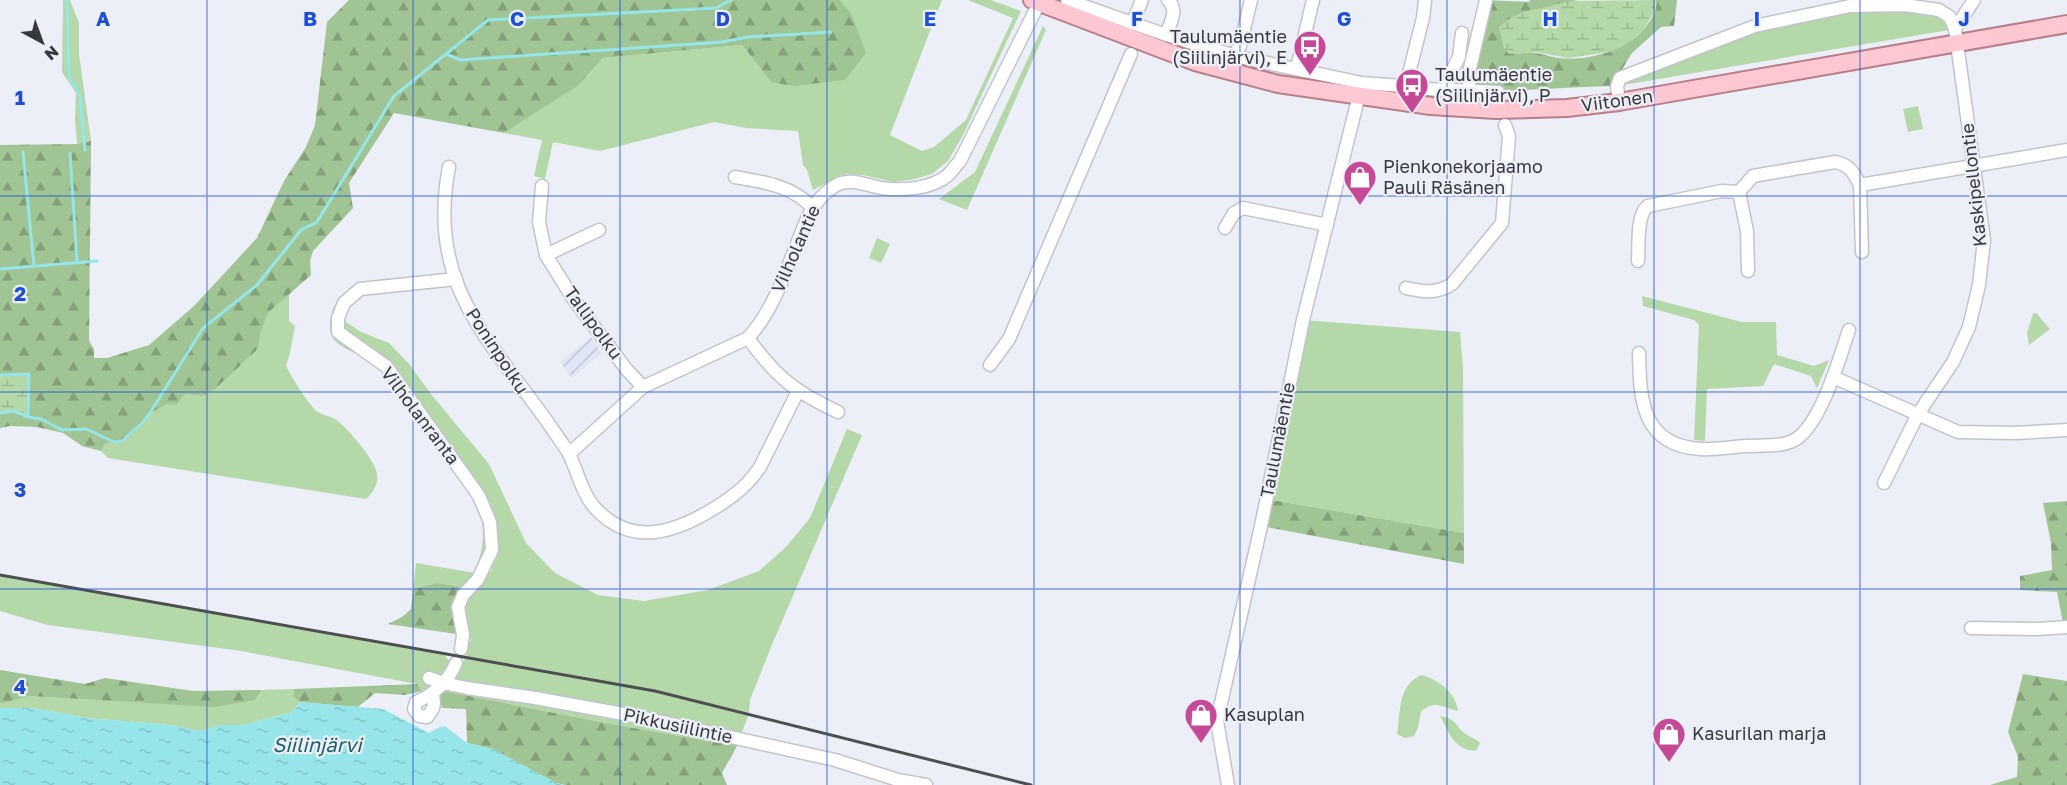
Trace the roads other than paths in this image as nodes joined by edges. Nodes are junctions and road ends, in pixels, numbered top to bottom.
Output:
1 (1067, 0) edge
2 (1142, 0) edge
3 (1168, 0) edge
4 (1251, 0) edge
5 (1313, 0) edge
6 (1425, 0) edge
7 (1486, 0) edge
8 (1974, 0) edge
9 (1035, 1) edge
10 (1132, 24) junction
11 (2067, 24) edge
12 (1462, 33) dead end
13 (1166, 35) junction
14 (1956, 37) junction
15 (1131, 54) dead end
16 (1234, 55) junction
17 (1297, 68) junction
18 (1406, 85) junction
19 (1447, 89) junction
20 (1361, 90) junction
21 (1469, 91) junction
22 (1619, 102) junction
23 (1496, 110) junction
24 (1505, 125) dead end
25 (2067, 150) edge
26 (449, 167) dead end
27 (1974, 167) junction
28 (735, 177) dead end
29 (1860, 185) junction
30 (542, 186) dead end
31 (1738, 192) junction
32 (812, 207) junction
33 (1327, 225) junction
34 (1225, 228) dead end
35 (599, 230) dead end
36 (1862, 252) dead end
37 (546, 255) junction
38 (1638, 261) dead end
39 (1748, 271) dead end
40 (456, 279) junction
41 (1406, 288) dead end
42 (1849, 330) dead end
43 (748, 338) junction
44 (1639, 353) dead end
45 (990, 365) dead end
46 (1833, 377) junction
47 (643, 387) junction
48 (798, 391) junction
49 (838, 412) dead end
50 (1918, 414) junction
51 (2067, 430) edge
52 (569, 454) junction
53 (1884, 483) dead end
54 (2067, 627) edge
55 (1971, 628) dead end
56 (461, 649) dead end
57 (456, 663) dead end
58 (429, 678) dead end
59 (443, 683) junction
60 (432, 695) dead end
61 (926, 785) edge
62 (1228, 785) edge

1 - 10 street
2 - 10 street
3 - 13 street
4 - 16 street
5 - 17 street
6 - 18 street
7 - 21 street
8 - 14 street
9 - 20 main road, Viitonen
9 - 32 street, Vilholantie
10 - 13 street
11 - 14 main road, Viitonen
12 - 19 street
13 - 16 street
14 - 22 main road, Viitonen
14 - 22 street
14 - 27 street, Kaskipellontie
15 - 45 street
16 - 17 street
17 - 20 street
18 - 19 street
18 - 20 street
19 - 21 street
20 - 23 main road, Viitonen
20 - 33 street, Taulumäentie
21 - 23 street
22 - 23 main road, Viitonen
24 - 41 street
25 - 27 street
26 - 40 street, Poninpolku
27 - 29 street
27 - 50 street, Kaskipellontie
28 - 32 street
29 - 31 street
29 - 36 street
30 - 37 street, Tallipolku
31 - 38 street
31 - 39 street
32 - 43 street, Vilholantie
33 - 34 street
33 - 62 street, Taulumäentie
35 - 37 street
37 - 47 street, Tallipolku
40 - 52 street, Poninpolku
40 - 56 street, Vilholanranta
42 - 46 street
43 - 47 street, Vilholantie
43 - 48 street
44 - 46 street
46 - 50 street
47 - 52 street, Vilholantie
48 - 49 street
48 - 52 street, Poninpolku
50 - 51 street
50 - 53 street, Kaskipellontie
54 - 55 street
57 - 59 street
58 - 59 street, Pikkusiilintie
59 - 60 street
59 - 61 street, Pikkusiilintie

